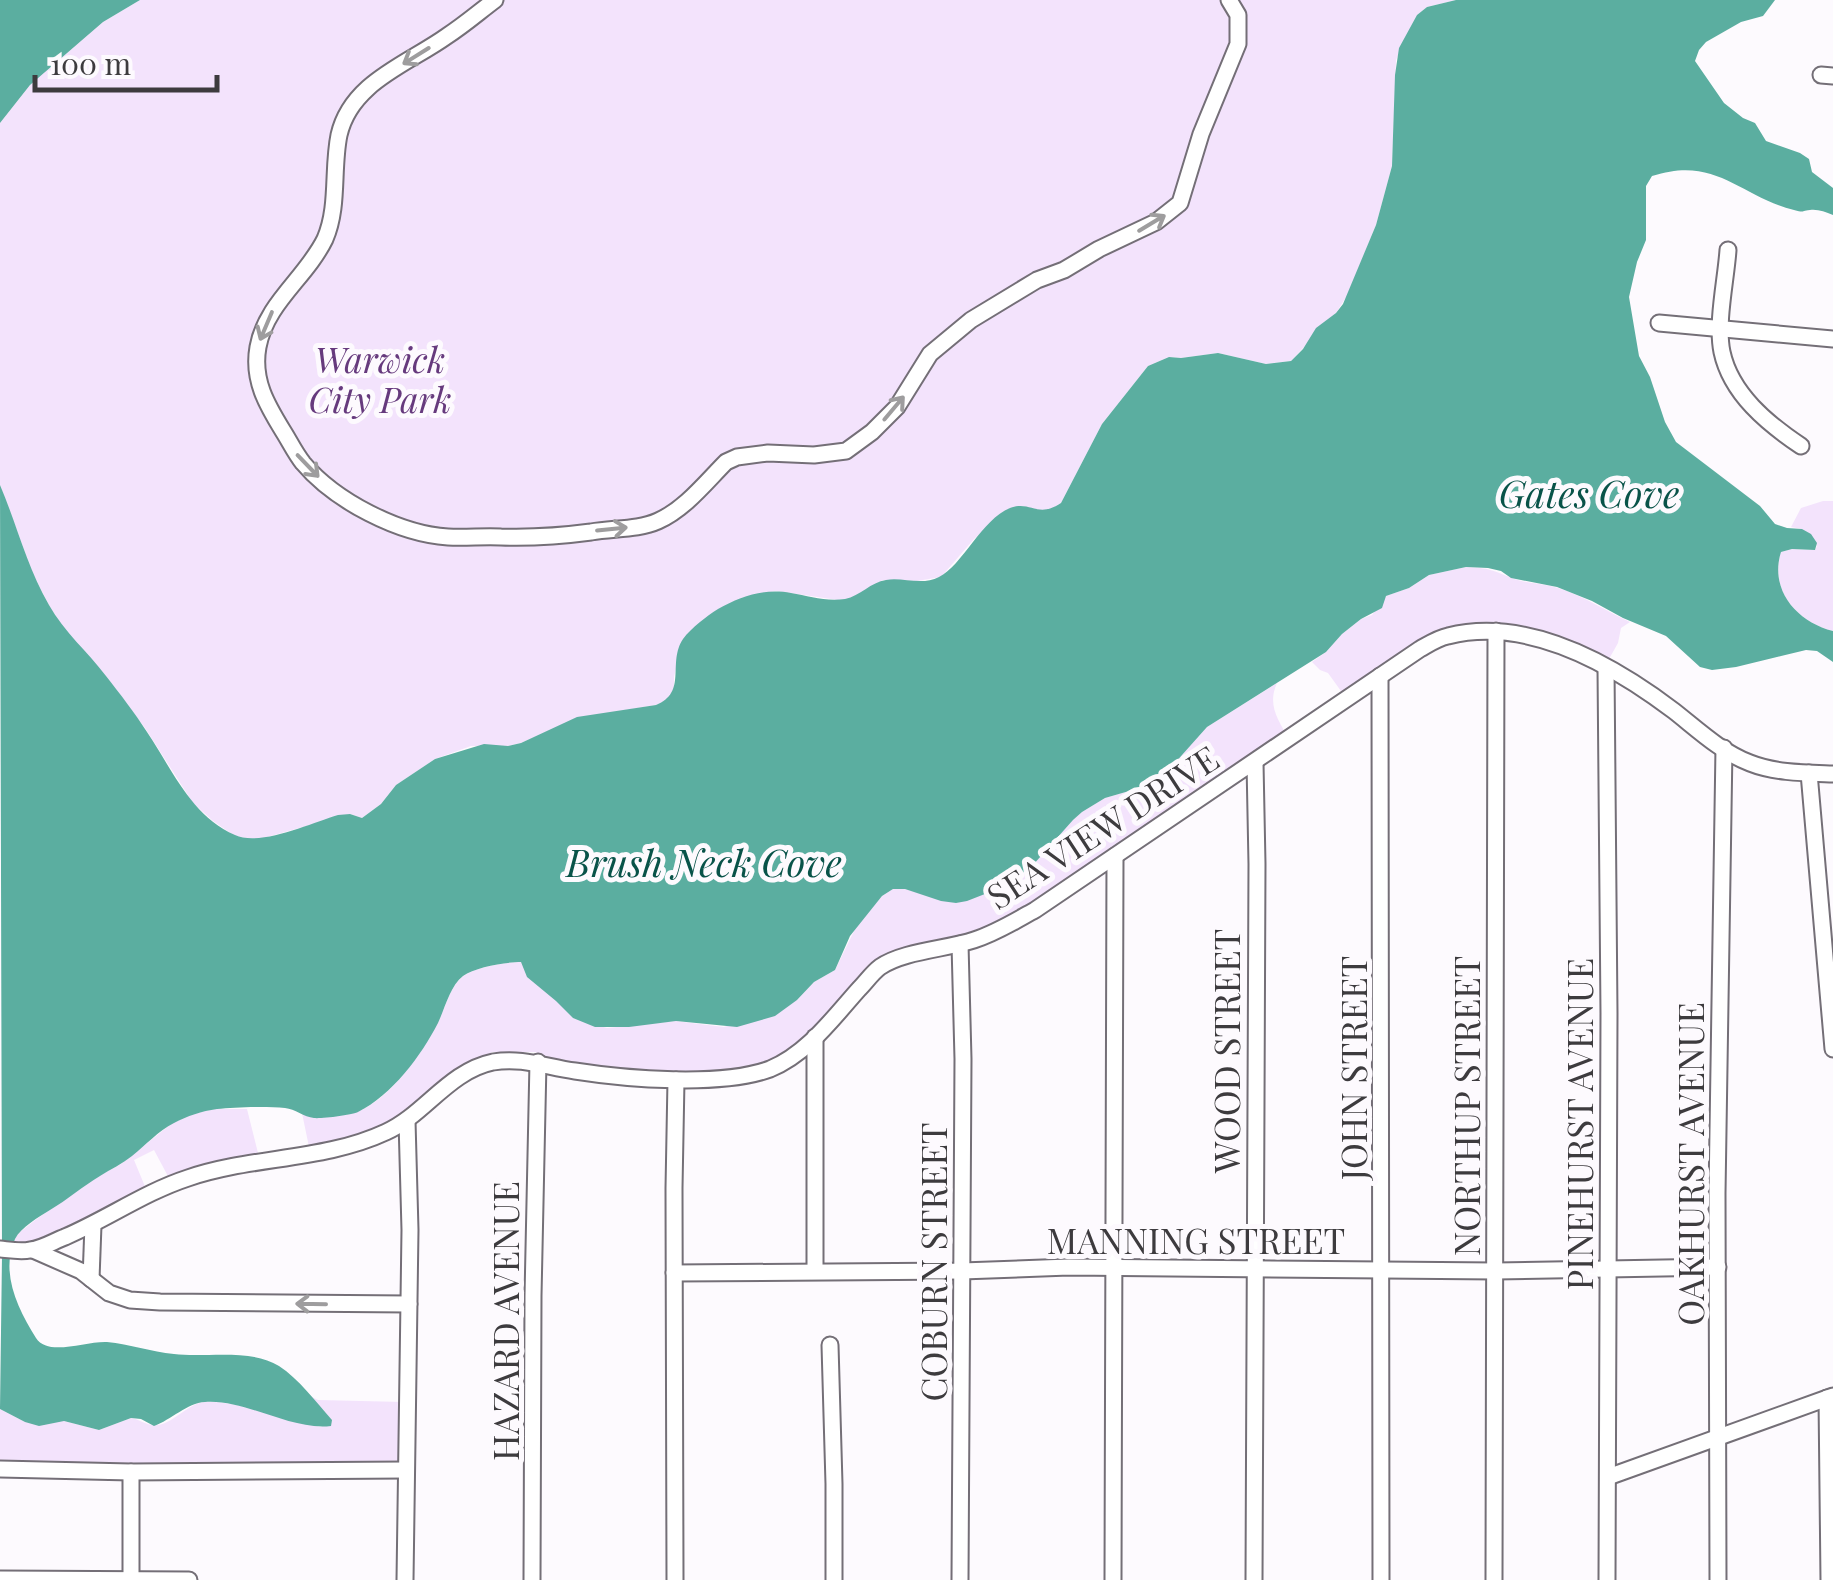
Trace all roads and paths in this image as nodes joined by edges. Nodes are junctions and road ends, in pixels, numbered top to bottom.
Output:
1 (495, 0) edge
2 (1229, 0) edge
3 (1728, 250) dead end
4 (1660, 323) dead end
5 (1721, 329) junction
6 (1833, 340) edge
7 (1801, 446) dead end
8 (1496, 631) junction
9 (1606, 668) junction
10 (1380, 676) junction
11 (1724, 748) junction
12 (1255, 763) junction
13 (1810, 773) junction
14 (1833, 774) edge
15 (1115, 856) junction
16 (1826, 894) edge
17 (960, 944) junction
18 (1831, 1003) edge
19 (815, 1037) junction
20 (1833, 1049) edge
21 (538, 1062) junction
22 (676, 1080) junction
23 (407, 1121) junction
24 (93, 1225) junction
25 (0, 1249) edge
26 (25, 1250) junction
27 (1114, 1268) junction
28 (1254, 1268) junction
29 (1608, 1268) junction
30 (1718, 1268) junction
31 (1380, 1270) junction
32 (815, 1271) junction
33 (962, 1271) junction
34 (1496, 1271) junction
35 (674, 1273) junction
36 (91, 1279) junction
37 (409, 1304) junction
38 (830, 1345) dead end
39 (1830, 1397) edge
40 (1719, 1436) junction
41 (0, 1469) edge
42 (406, 1470) junction
43 (131, 1472) junction
44 (1608, 1477) junction
45 (0, 1579) edge
46 (131, 1580) edge
47 (189, 1580) edge
48 (405, 1580) edge
49 (532, 1580) edge
50 (675, 1580) edge
51 (834, 1580) edge
52 (960, 1580) edge
53 (1113, 1580) edge
54 (1254, 1580) edge
55 (1381, 1580) edge
56 (1494, 1580) edge
57 (1608, 1580) edge
58 (1718, 1580) edge
59 (1829, 1580) edge

1 -> 2 street
3 - 5 street
4 - 5 street
5 - 6 street
5 - 7 street
8 - 9 street, SEA VIEW DRIVE
8 - 10 street, SEA VIEW DRIVE
8 - 34 street, NORTHUP STREET
9 - 11 street, SEA VIEW DRIVE
9 - 29 street, PINEHURST AVENUE
10 - 12 street, SEA VIEW DRIVE
10 - 31 street, JOHN STREET
11 - 13 street, SEA VIEW DRIVE
11 - 30 street, OAKHURST AVENUE
12 - 15 street, SEA VIEW DRIVE
12 - 28 street, WOOD STREET
13 - 14 street, SEA VIEW DRIVE
13 - 16 street
15 - 17 street, SEA VIEW DRIVE
15 - 27 street
16 - 18 street
17 - 19 street, SEA VIEW DRIVE
17 - 33 street, COBURN STREET
18 - 20 street
19 - 22 street, SEA VIEW DRIVE
19 - 32 street
21 - 22 street, SEA VIEW DRIVE
21 - 23 street, SEA VIEW DRIVE
21 - 49 street, HAZARD AVENUE
22 - 35 street
23 - 24 street, SEA VIEW DRIVE
23 - 37 street
24 - 26 street, SEA VIEW DRIVE
24 - 36 street
25 - 26 street, SEA VIEW DRIVE
26 - 36 street
27 - 28 street, MANNING STREET
27 - 33 street, MANNING STREET
27 - 53 street
28 - 31 street, MANNING STREET
28 - 54 street, WOOD STREET
29 - 30 street, MANNING STREET
29 - 34 street, MANNING STREET
29 - 44 street, PINEHURST AVENUE
30 - 40 street, OAKHURST AVENUE
31 - 34 street, MANNING STREET
31 - 55 street, JOHN STREET
32 - 33 street, MANNING STREET
32 - 35 street, MANNING STREET
33 - 52 street, COBURN STREET
34 - 56 street, NORTHUP STREET
35 - 50 street
37 -> 36 street
37 - 42 street
38 - 51 street
39 - 40 street
39 - 59 street
40 - 44 street
40 - 58 street, OAKHURST AVENUE
41 - 43 street
42 - 43 street
42 - 48 street
43 - 46 street
44 - 57 street, PINEHURST AVENUE
45 - 46 street
46 - 47 street

